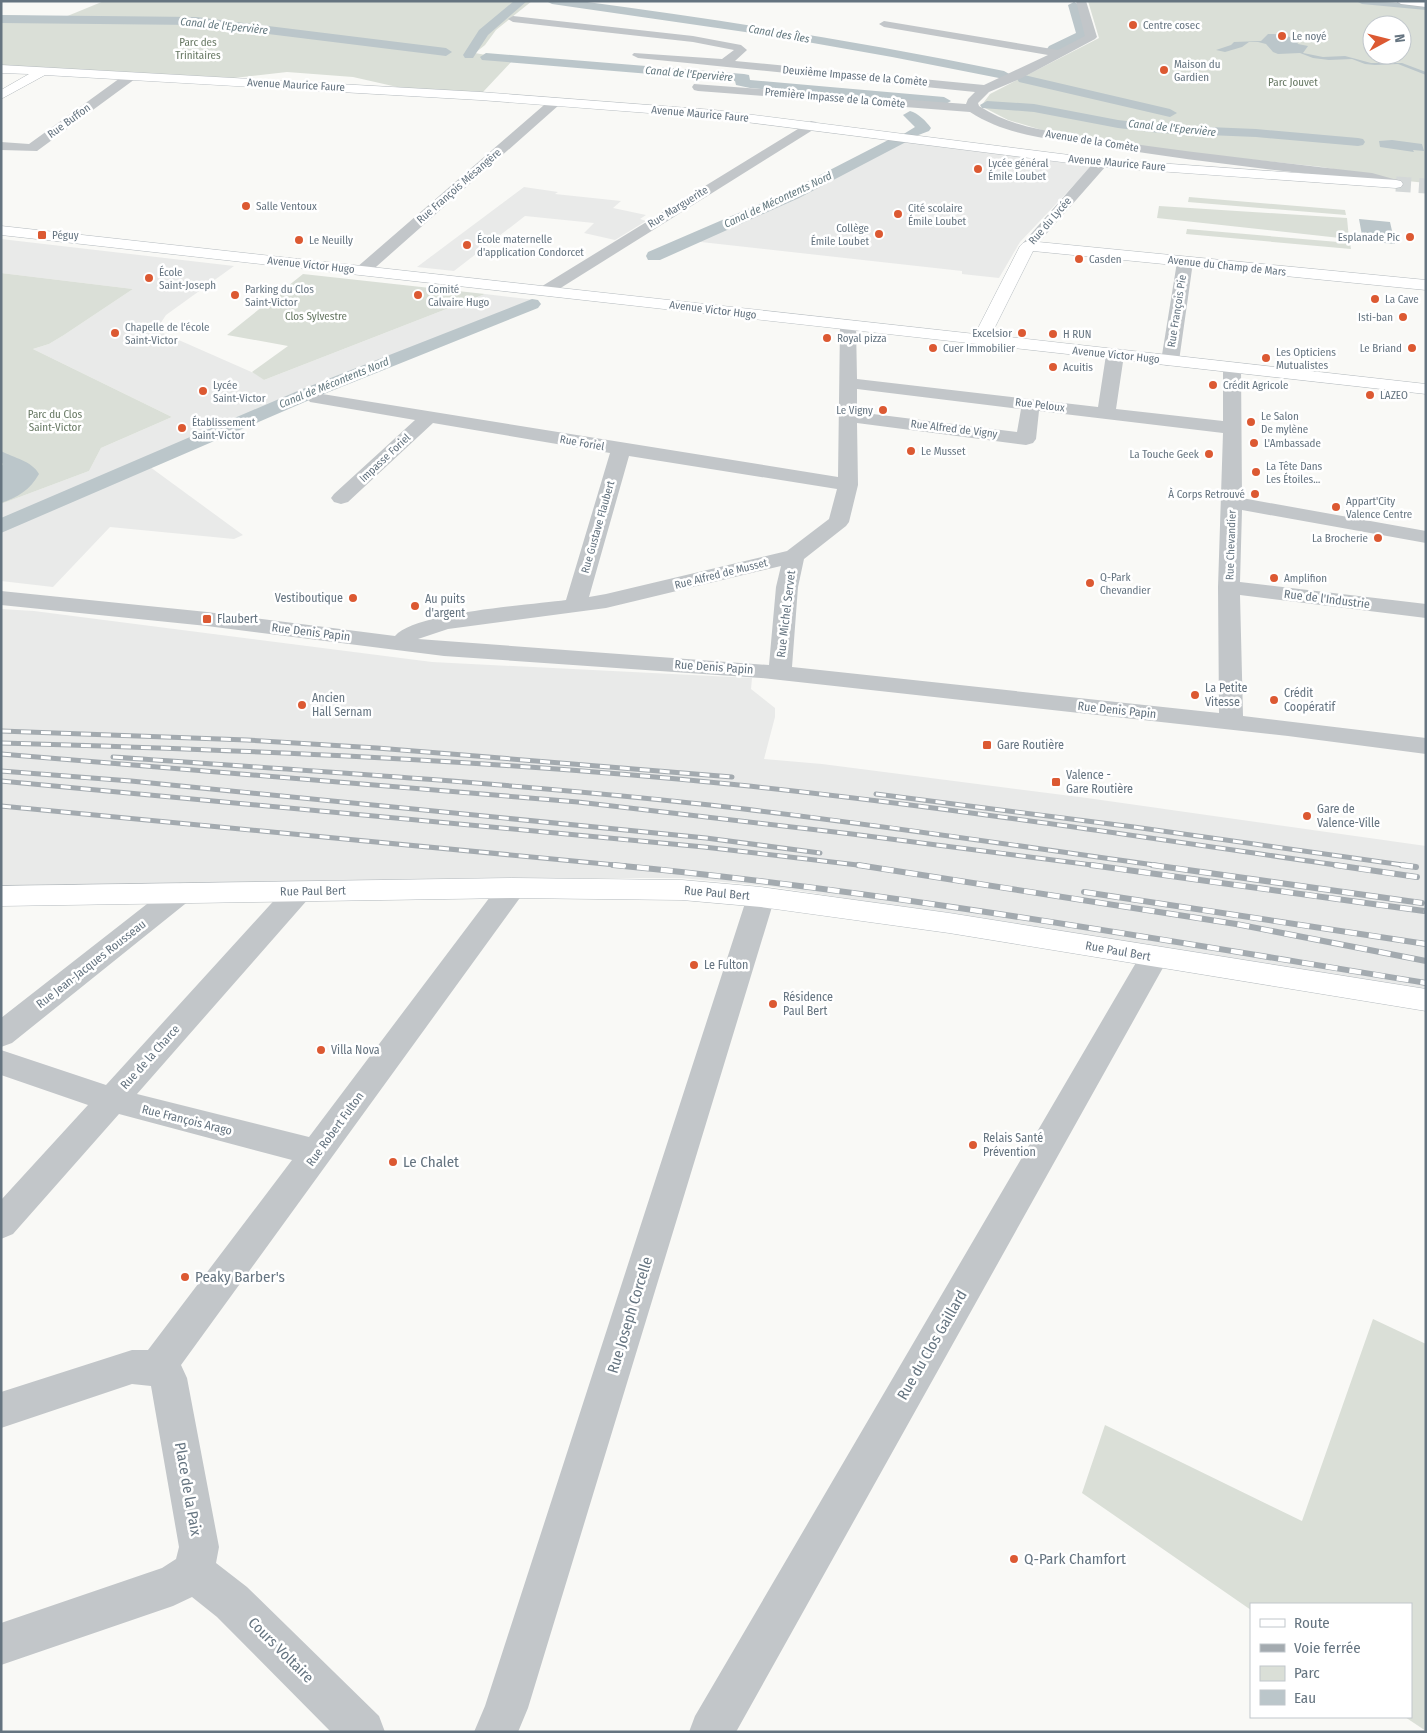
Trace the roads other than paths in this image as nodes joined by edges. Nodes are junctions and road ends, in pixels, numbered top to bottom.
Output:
1 (1081, 1) edge
2 (1402, 1) edge
3 (1426, 4) edge
4 (513, 19) dead end
5 (884, 24) dead end
6 (1057, 53) junction
7 (638, 55) dead end
8 (725, 63) junction
9 (1, 69) edge
10 (42, 72) junction
11 (988, 73) dead end
12 (131, 76) junction
13 (1011, 78) junction
14 (698, 87) dead end
15 (985, 89) junction
16 (1, 95) edge
17 (555, 102) junction
18 (973, 108) junction
19 (811, 125) junction
20 (1, 146) edge
21 (1101, 163) junction
22 (1394, 183) joint
23 (1, 230) edge
24 (1028, 246) junction
25 (1185, 262) junction
26 (362, 271) junction
27 (1426, 285) edge
28 (545, 291) junction
29 (848, 326) junction
30 (980, 340) junction
31 (1115, 355) junction
32 (1170, 361) junction
33 (1232, 368) junction
34 (848, 383) junction
35 (1426, 390) edge
36 (316, 398) dead end
37 (1031, 404) junction
38 (1106, 414) junction
39 (847, 416) junction
40 (429, 417) junction
41 (1232, 428) junction
42 (620, 449) junction
43 (848, 485) junction
44 (341, 498) dead end
45 (1232, 502) junction
46 (1426, 537) edge
47 (794, 556) junction
48 (1229, 587) junction
49 (1, 598) edge
50 (576, 604) junction
51 (1426, 611) edge
52 (401, 643) junction
53 (780, 672) junction
54 (1231, 722) junction
55 (1426, 746) edge
56 (512, 888) junction
57 (299, 891) junction
58 (180, 893) junction
59 (1, 896) edge
60 (761, 897) junction
61 (1154, 958) junction
62 (1426, 1000) edge
63 (1, 1035) edge
64 (1, 1062) edge
65 (112, 1100) junction
66 (317, 1153) junction
67 (1, 1224) edge
68 (157, 1368) junction
69 (1, 1410) edge
70 (194, 1572) junction
71 (1, 1644) edge
72 (363, 1732) edge
73 (496, 1732) edge
74 (711, 1732) edge

1 - 6 street
2 - 3 street
4 - 8 street
5 - 6 street
6 - 13 street
7 - 8 street, Deuxième Impasse de la Comète
8 - 15 street, Deuxième Impasse de la Comète
9 - 10 street, Avenue Maurice Faure
10 - 12 street, Avenue Maurice Faure
10 - 16 street
11 - 13 street
12 - 17 street, Avenue Maurice Faure
12 - 20 street, Rue Buffon
13 - 15 street
14 - 18 street, Première Impasse de la Comète
15 - 18 street
17 - 19 street, Avenue Maurice Faure
17 - 26 street, Rue François Mésangère
18 - 22 street, Avenue de la Comète
19 - 21 street, Avenue Maurice Faure
19 - 28 street, Rue Marguerite
21 - 22 street, Avenue Maurice Faure
21 - 24 street, Rue du Lycée
23 - 26 street, Avenue Victor Hugo
24 - 25 street, Avenue du Champ de Mars
24 - 30 street, Rue du Lycée
25 - 27 street, Avenue du Champ de Mars
25 - 32 street, Rue François Pie
26 - 28 street, Avenue Victor Hugo
28 - 29 street, Avenue Victor Hugo
29 - 30 street, Avenue Victor Hugo
29 - 34 street, Rue Alfred de Musset
30 - 31 street, Avenue Victor Hugo
31 - 32 street, Avenue Victor Hugo
31 - 38 street
32 - 33 street, Avenue Victor Hugo
33 - 35 street, Avenue Victor Hugo
33 - 41 street, Rue Chevandier
34 - 37 street, Rue Peloux
34 - 39 street, Rue Alfred de Musset
36 - 40 street, Rue Foriel
37 - 38 street, Rue Peloux
37 - 39 street, Rue Alfred de Vigny
38 - 41 street, Rue Peloux
39 - 43 street, Rue Alfred de Musset
40 - 42 street, Rue Foriel
40 - 44 street, Impasse Foriel
41 - 45 street, Rue Chevandier
42 - 43 street, Rue Foriel
42 - 50 street, Rue Gustave Flaubert
43 - 47 street, Rue Alfred de Musset
45 - 46 street
45 - 48 street, Rue Chevandier
47 - 50 street, Rue Alfred de Musset
47 - 53 street, Rue Michel Servet
48 - 51 street, Rue de l'Industrie
48 - 54 street, Rue Chevandier
49 - 52 street, Rue Denis Papin
50 - 52 street, Rue Alfred de Musset
52 - 53 street, Rue Denis Papin
53 - 54 street, Rue Denis Papin
54 - 55 street, Rue Denis Papin
56 - 57 street, Rue Paul Bert
56 - 60 street, Rue Paul Bert
56 - 66 street, Rue Robert Fulton
57 - 58 street, Rue Paul Bert
57 - 65 street, Rue de la Charce
58 - 59 street, Rue Paul Bert
58 - 63 street, Rue Jean-Jacques Rousseau
60 - 61 street, Rue Paul Bert
60 - 73 street, Rue Joseph Corcelle
61 - 62 street, Rue Paul Bert
61 - 74 street, Rue du Clos Gaillard
64 - 65 street, Rue François Arago
65 - 66 street, Rue François Arago
65 - 67 street, Rue de la Charce
66 - 68 street, Rue Robert Fulton
68 - 69 street
68 - 70 street, Place de la Paix
70 - 71 street
70 - 72 street, Cours Voltaire

